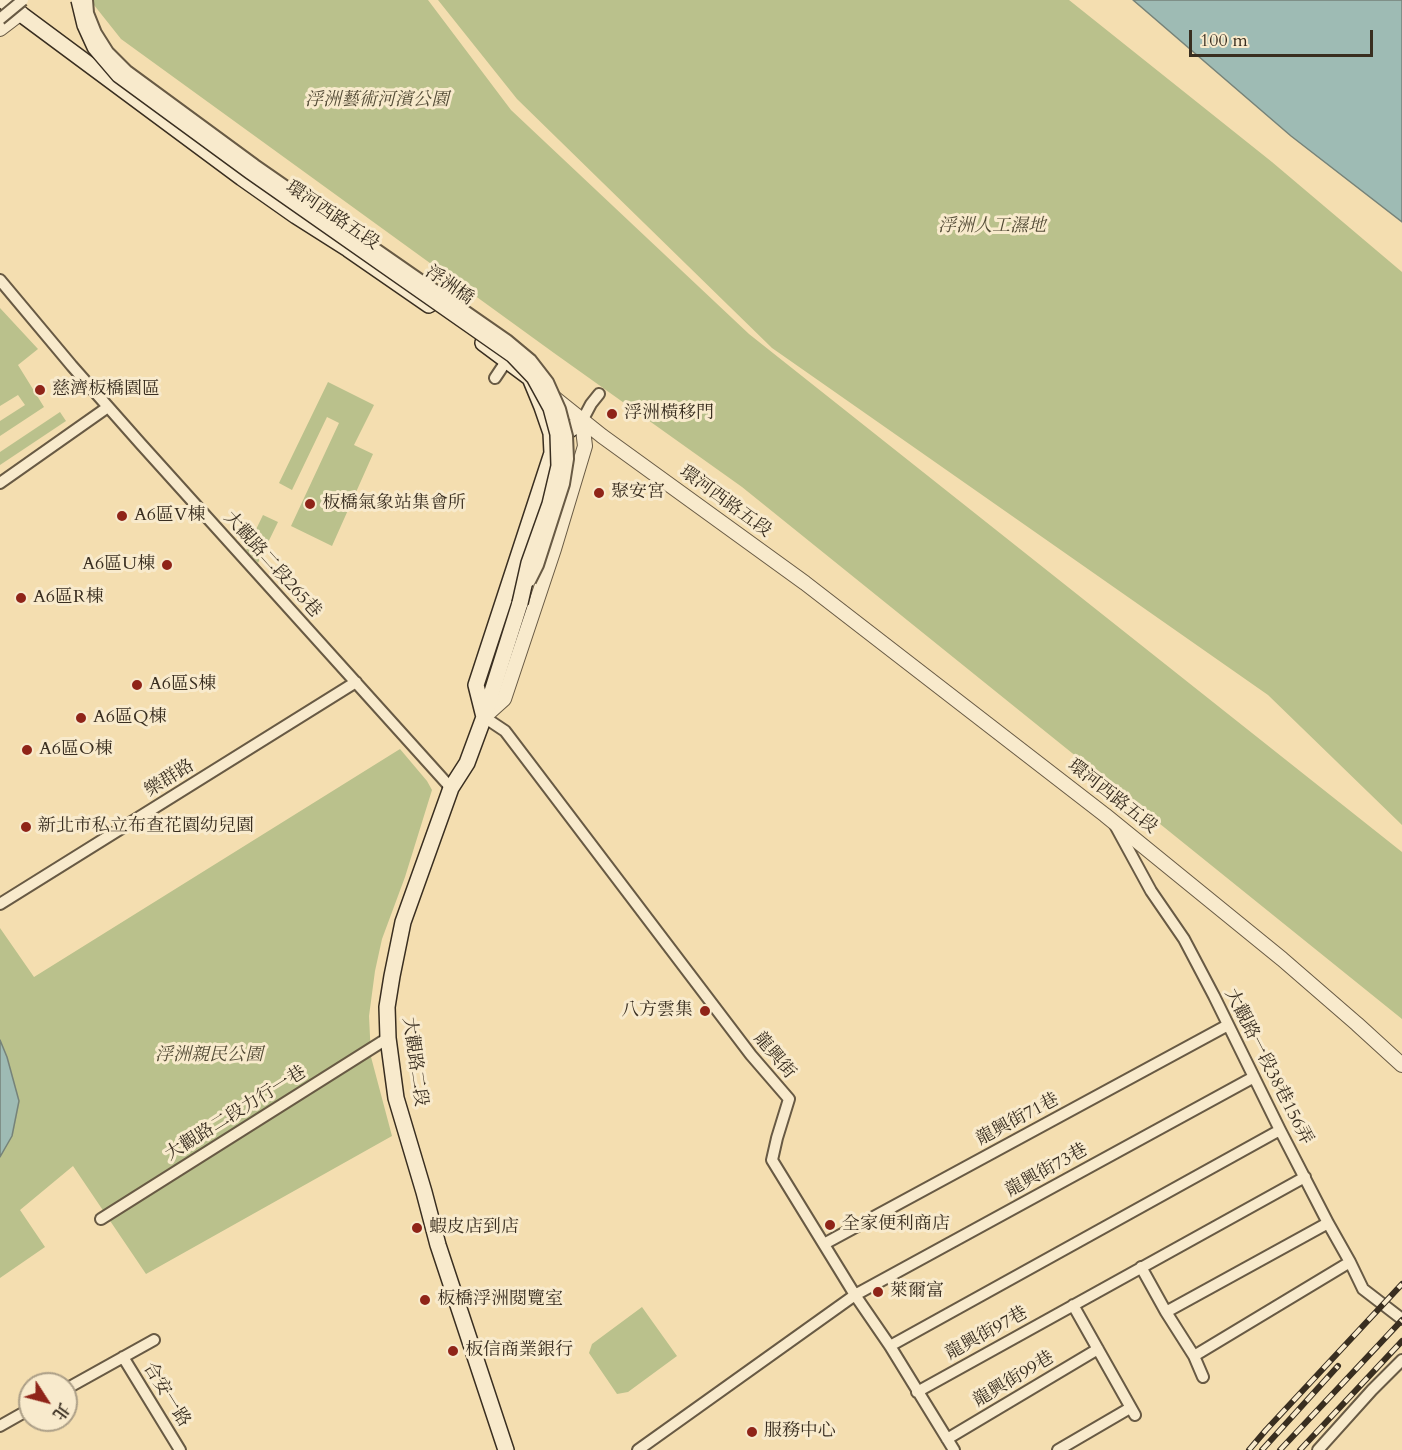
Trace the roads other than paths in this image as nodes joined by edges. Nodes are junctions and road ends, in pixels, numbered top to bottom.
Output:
1 (2, 0) edge
2 (79, 0) edge
3 (87, 0) edge
4 (22, 7) edge
5 (0, 19) edge
6 (0, 29) edge
7 (0, 280) edge
8 (507, 360) junction
9 (495, 378) dead end
10 (530, 378) junction
11 (599, 394) dead end
12 (108, 407) junction
13 (582, 421) junction
14 (552, 453) junction
15 (0, 483) edge
16 (520, 603) junction
17 (356, 682) junction
18 (484, 717) junction
19 (451, 788) junction
20 (1112, 820) junction
21 (0, 904) edge
22 (1228, 1025) junction
23 (388, 1038) junction
24 (1402, 1065) edge
25 (1254, 1077) junction
26 (1280, 1130) junction
27 (1305, 1177) junction
28 (101, 1219) dead end
29 (1328, 1223) junction
30 (824, 1244) junction
31 (1350, 1262) junction
32 (1141, 1267) junction
33 (855, 1295) junction
34 (1072, 1305) junction
35 (1166, 1312) junction
36 (1402, 1319) edge
37 (154, 1340) dead end
38 (890, 1346) junction
39 (1098, 1349) junction
40 (123, 1356) junction
41 (1194, 1356) junction
42 (1402, 1360) edge
43 (1203, 1377) dead end
44 (78, 1382) edge
45 (918, 1392) junction
46 (18, 1416) edge
47 (0, 1426) edge
48 (947, 1439) junction
49 (180, 1450) edge
50 (506, 1450) edge
51 (638, 1450) edge
52 (954, 1450) edge
53 (1058, 1450) edge
54 (1318, 1450) edge

1 - 4 main road, 環河西路五段
2 - 16 main road, 浮洲橋, bridge
3 - 16 street, bridge
4 - 5 street, bridge
4 - 6 street
4 - 8 main road, 環河西路五段
7 - 12 street, 大觀路二段265巷
8 - 9 street
8 - 10 main road, 環河西路五段
10 - 13 street, 環河西路五段
10 - 14 main road
11 - 13 street
12 - 15 street
12 - 17 street, 大觀路二段265巷
13 - 14 main road
13 - 18 street
13 - 20 street, 環河西路五段
14 - 18 main road
16 - 18 main road, 浮洲橋
17 - 19 street, 大觀路二段265巷
17 - 21 street, 樂群路
18 - 19 main road, 大觀路二段
18 - 30 street, 龍興街
19 - 23 main road, 大觀路二段
20 - 22 street, 大觀路一段38巷156弄
20 - 24 street, 環河西路五段
22 - 25 street, 大觀路一段38巷156弄
22 - 30 street, 龍興街71巷
23 - 28 street, 大觀路二段力行一巷
23 - 50 main road, 大觀路二段
25 - 26 street, 大觀路一段38巷156弄
25 - 33 street, 龍興街73巷
26 - 27 street, 大觀路一段38巷156弄
26 - 38 street
27 - 29 street, 大觀路一段38巷156弄
27 - 32 street, 龍興街97巷
29 - 31 street, 大觀路一段38巷156弄
29 - 35 street
30 - 33 street, 龍興街
31 - 36 street, 大觀路一段38巷156弄
31 - 41 street
32 - 34 street, 龍興街97巷
32 - 35 street
33 - 38 street, 龍興街
33 - 51 street, 龍興街73巷
34 - 39 street
34 - 45 street, 龍興街97巷
35 - 41 street
37 - 40 street, 合安一路
38 - 45 street, 龍興街
39 - 48 street, 龍興街99巷
39 - 53 street
40 - 44 street, 合安一路
40 - 49 street, 合安一路
41 - 43 street
42 - 54 street
45 - 48 street, 龍興街
46 - 47 street
48 - 52 street, 龍興街

